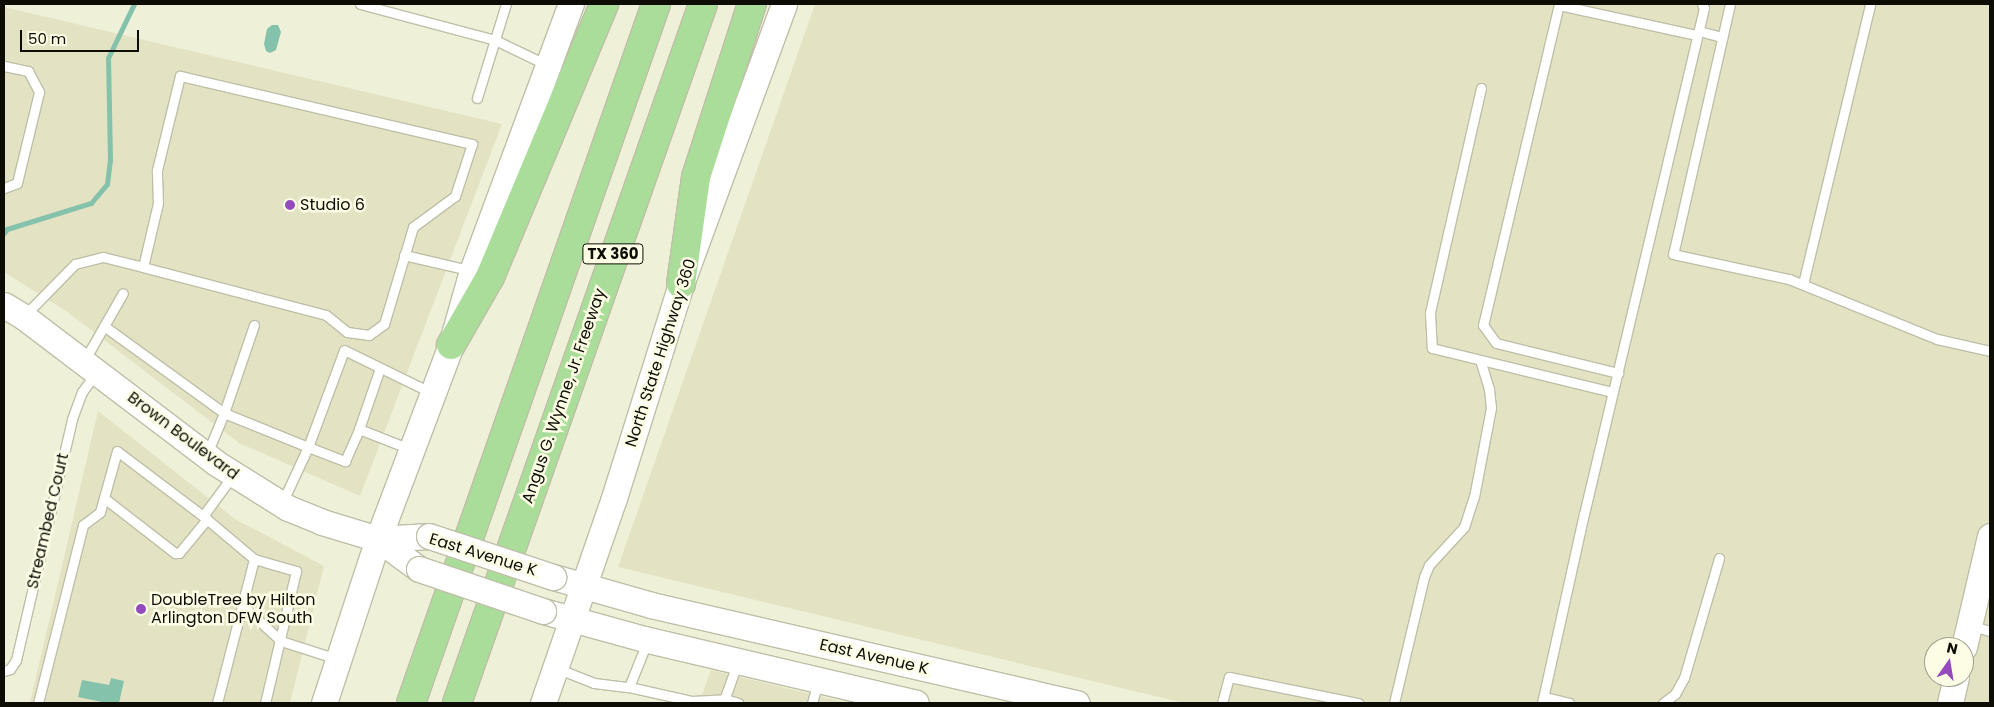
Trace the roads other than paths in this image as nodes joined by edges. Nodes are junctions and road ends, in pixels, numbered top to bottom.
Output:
1 (360, 4) edge
2 (506, 4) edge
3 (571, 4) edge
4 (604, 4) edge
5 (656, 4) edge
6 (703, 4) edge
7 (752, 4) edge
8 (784, 4) edge
9 (1559, 4) edge
10 (1702, 4) edge
11 (1730, 4) edge
12 (1870, 4) edge
13 (1698, 33) junction
14 (1722, 37) junction
15 (495, 40) junction
16 (546, 65) junction
17 (4, 66) edge
18 (1481, 88) dead end
19 (477, 98) dead end
20 (4, 188) edge
21 (404, 255) junction
22 (144, 267) junction
23 (472, 271) junction
24 (681, 284) junction
25 (1803, 284) junction
26 (123, 293) dead end
27 (14, 311) edge
28 (254, 325) dead end
29 (104, 326) junction
30 (451, 345) junction
31 (1990, 351) edge
32 (1480, 360) junction
33 (90, 366) junction
34 (380, 368) junction
35 (1618, 372) junction
36 (1613, 392) junction
37 (432, 394) junction
38 (224, 413) junction
39 (359, 429) junction
40 (308, 447) junction
41 (412, 449) junction
42 (206, 456) junction
43 (234, 475) junction
44 (104, 498) junction
45 (282, 504) junction
46 (205, 517) junction
47 (1990, 536) edge
48 (378, 539) junction
49 (1719, 558) dead end
50 (254, 559) junction
51 (584, 586) junction
52 (242, 605) junction
53 (572, 619) junction
54 (746, 627) junction
55 (1974, 634) edge
56 (648, 640) junction
57 (281, 642) junction
58 (429, 651) junction
59 (339, 660) junction
60 (738, 661) junction
61 (556, 668) junction
62 (4, 671) edge
63 (629, 687) junction
64 (1954, 687) edge
65 (815, 692) edge
66 (1543, 700) edge
67 (724, 701) edge
68 (38, 703) edge
69 (217, 703) edge
70 (265, 703) edge
71 (324, 703) edge
72 (395, 703) edge
73 (411, 703) edge
74 (457, 703) edge
75 (543, 703) edge
76 (738, 703) edge
77 (912, 703) edge
78 (1078, 703) edge
79 (1222, 703) edge
80 (1358, 703) edge
81 (1394, 703) edge
82 (1569, 703) edge
83 (1663, 703) edge
84 (1950, 703) edge

1 - 15 lane
2 - 15 lane
3 - 16 street
4 - 30 highway
5 - 58 highway, TX 360
6 - 74 highway, Angus G. Wynne, Jr. Freeway / TX 360
7 - 24 highway
8 - 24 street, North State Highway 360
9 - 13 lane
9 - 35 lane
10 - 13 lane
11 - 14 lane
12 - 25 lane
13 - 14 lane
13 - 35 lane
14 - 25 lane
15 - 16 lane
15 - 19 lane
16 - 23 street
17 - 20 lane
18 - 32 lane
21 - 22 lane
21 - 22 lane
21 - 23 lane
22 - 27 lane
23 - 30 street
24 - 51 street, North State Highway 360
25 - 31 lane
26 - 29 lane, Streambed Court
27 - 33 street, Brown Boulevard
28 - 38 lane
29 - 33 lane, Streambed Court
29 - 38 lane
30 - 37 street
32 - 36 lane
32 - 81 lane
33 - 42 street, Brown Boulevard
33 - 62 lane, Streambed Court
34 - 37 lane
34 - 39 lane
34 - 40 lane
35 - 36 lane
36 - 66 lane
37 - 41 street
38 - 40 lane
38 - 42 lane
39 - 40 lane
39 - 41 lane
40 - 45 lane
41 - 48 street
42 - 43 street, Brown Boulevard
43 - 45 street, Brown Boulevard
43 - 46 lane
44 - 46 lane
44 - 46 lane
44 - 68 lane
45 - 48 street, Brown Boulevard
46 - 50 lane
47 - 55 street
48 - 51 street, East Avenue K, bridge
48 - 53 street, East Avenue K, bridge
48 - 59 street
49 - 83 lane
50 - 52 lane
50 - 57 lane
51 - 53 street, North State Highway 360
51 - 54 street, East Avenue K
52 - 57 lane
52 - 69 lane
53 - 56 street, East Avenue K
53 - 61 street, North State Highway 360
54 - 60 street
54 - 78 street, East Avenue K
56 - 60 street, East Avenue K
56 - 63 lane
57 - 59 lane
57 - 70 lane
58 - 72 highway
58 - 73 highway, TX 360
59 - 71 street
60 - 65 street, East Avenue K
60 - 67 lane
61 - 63 lane
61 - 75 street, North State Highway 360
63 - 67 lane
64 - 84 street
65 - 77 street, East Avenue K
66 - 82 lane
67 - 76 lane
79 - 80 lane

